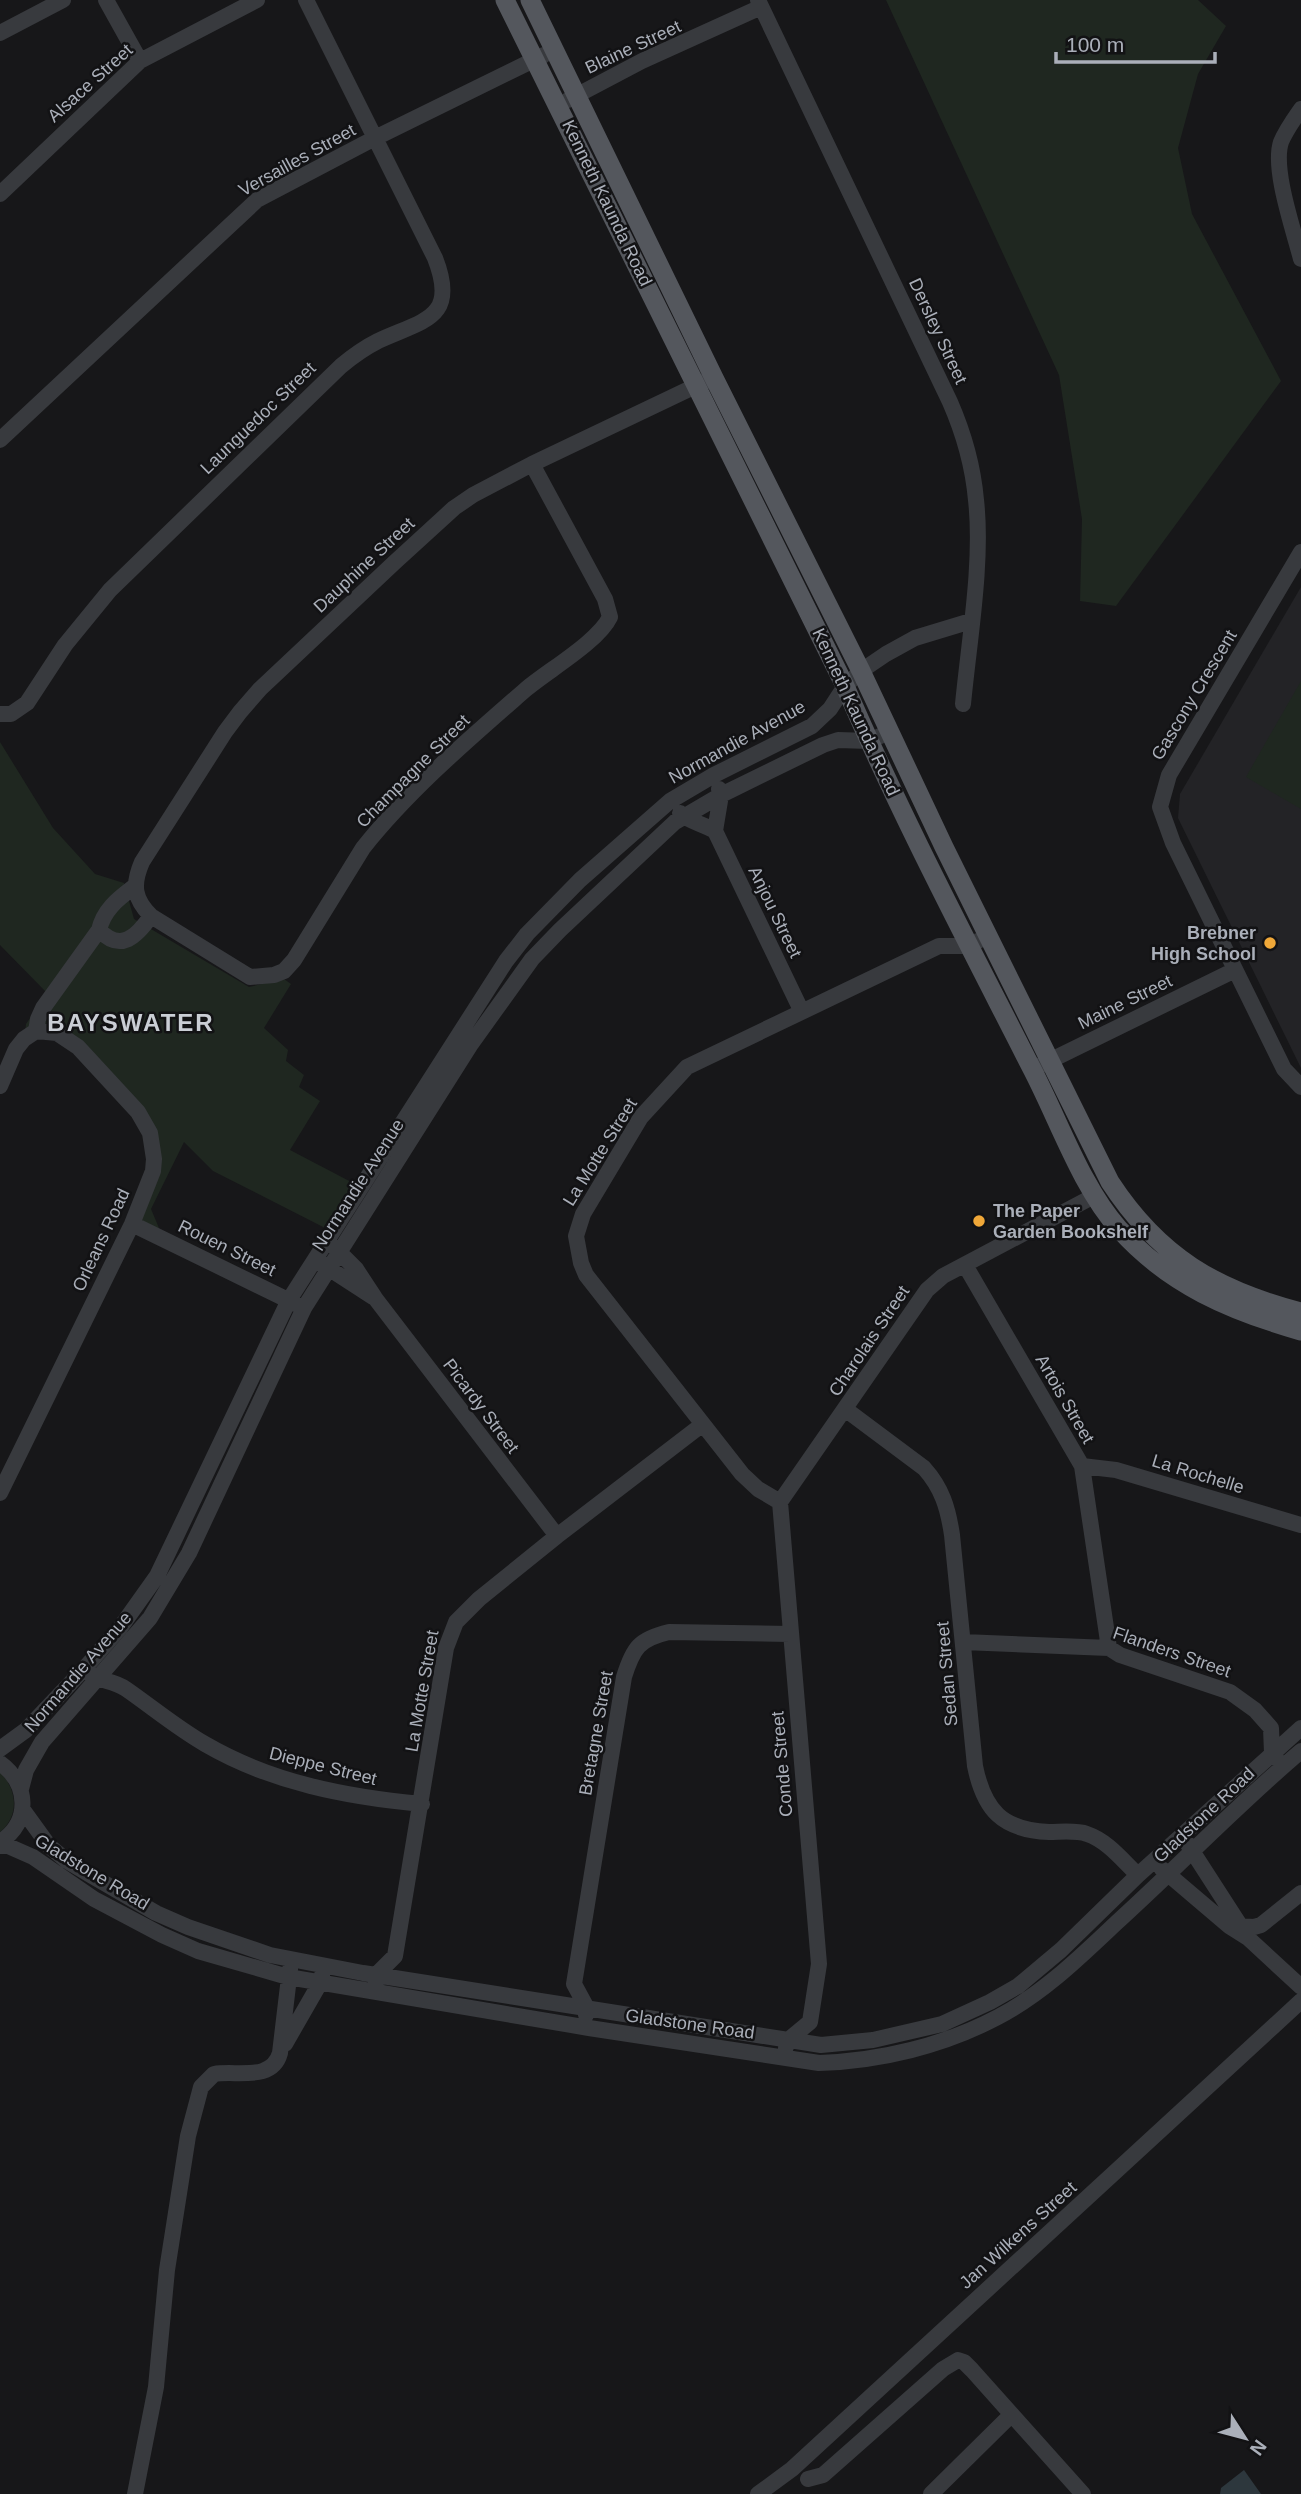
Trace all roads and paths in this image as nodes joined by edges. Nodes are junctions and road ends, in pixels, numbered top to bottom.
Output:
1 (63, 0) edge
2 (106, 0) edge
3 (257, 0) edge
4 (306, 0) edge
5 (505, 0) edge
6 (530, 0) edge
7 (760, 4) edge
8 (0, 33) edge
9 (555, 50) junction
10 (535, 60) junction
11 (140, 61) junction
12 (577, 95) junction
13 (559, 105) junction
14 (1301, 109) edge
15 (375, 138) junction
16 (0, 194) edge
17 (1301, 259) edge
18 (714, 378) junction
19 (695, 385) junction
20 (0, 440) edge
21 (532, 464) junction
22 (1301, 552) edge
23 (971, 621) junction
24 (861, 671) junction
25 (845, 686) junction
26 (963, 704) dead end
27 (0, 714) edge
28 (889, 732) junction
29 (869, 741) junction
30 (714, 775) junction
31 (722, 796) junction
32 (670, 801) junction
33 (682, 817) junction
34 (715, 831) junction
35 (944, 847) junction
36 (925, 857) junction
37 (135, 886) junction
38 (976, 911) junction
39 (545, 915) junction
40 (152, 916) junction
41 (958, 922) junction
42 (560, 929) junction
43 (99, 930) junction
44 (989, 935) junction
45 (939, 946) junction
46 (968, 946) junction
47 (1235, 970) junction
48 (801, 1010) junction
49 (42, 1031) junction
50 (1051, 1060) junction
51 (1033, 1070) junction
52 (0, 1086) edge
53 (1301, 1087) edge
54 (1094, 1196) junction
55 (132, 1224) junction
56 (326, 1240) junction
57 (339, 1250) junction
58 (314, 1259) junction
59 (965, 1265) junction
60 (328, 1268) junction
61 (375, 1298) junction
62 (289, 1300) junction
63 (304, 1308) junction
64 (1301, 1312) edge
65 (1301, 1331) edge
66 (845, 1409) junction
67 (703, 1424) junction
68 (1082, 1466) junction
69 (0, 1493) edge
70 (780, 1503) junction
71 (1301, 1525) edge
72 (557, 1536) junction
73 (790, 1634) junction
74 (963, 1642) junction
75 (1109, 1648) junction
76 (105, 1658) junction
77 (91, 1674) junction
78 (114, 1681) junction
79 (1271, 1728) junction
80 (1300, 1731) edge
81 (0, 1749) edge
82 (1301, 1751) edge
83 (1272, 1753) junction
84 (0, 1763) edge
85 (1283, 1766) junction
86 (22, 1789) junction
87 (422, 1804) junction
88 (23, 1810) junction
89 (1181, 1837) junction
90 (0, 1844) edge
91 (1194, 1851) junction
92 (1155, 1862) junction
93 (1138, 1875) junction
94 (1168, 1876) junction
95 (1124, 1889) junction
96 (1301, 1893) edge
97 (1137, 1904) junction
98 (1239, 1930) junction
99 (395, 1956) junction
100 (292, 1959) junction
101 (324, 1965) junction
102 (377, 1975) junction
103 (288, 1977) junction
104 (408, 1979) junction
105 (320, 1983) junction
106 (574, 1984) junction
107 (1301, 1987) edge
108 (375, 1992) junction
109 (406, 1997) junction
110 (1301, 2001) edge
111 (553, 2002) junction
112 (587, 2008) junction
113 (550, 2021) junction
114 (810, 2022) junction
115 (584, 2027) junction
116 (821, 2045) junction
117 (786, 2049) junction
118 (280, 2053) junction
119 (819, 2063) junction
120 (1012, 2416) junction
121 (808, 2479) dead end
122 (1078, 2492) edge
123 (135, 2494) edge
124 (758, 2494) edge
125 (931, 2494) edge

1 - 8 street
2 - 11 street
3 - 11 street, Alsace Street
4 - 15 street
5 - 10 main road, Kenneth Kaunda Road
6 - 9 main road, Kenneth Kaunda Road
7 - 12 street, Blaine Street
7 - 23 street, Dersley Street
9 - 10 street, Versailles Street
9 - 12 main road, Kenneth Kaunda Road
10 - 13 main road, Kenneth Kaunda Road
10 - 15 street, Versailles Street
11 - 16 street, Alsace Street
12 - 13 street, Blaine Street
12 - 18 main road, Kenneth Kaunda Road
13 - 19 main road, Kenneth Kaunda Road
14 - 17 street
15 - 20 street, Versailles Street
15 - 27 street, Launguedoc Street
18 - 19 street, Dauphine Street
18 - 24 main road, Kenneth Kaunda Road
19 - 21 street, Dauphine Street
19 - 25 main road, Kenneth Kaunda Road
21 - 37 street, Dauphine Street
21 - 40 street, Champagne Street
22 - 47 street, Gascony Crescent
23 - 24 street, Normandie Avenue
23 - 26 street, Dersley Street
24 - 25 street, Normandie Avenue
24 - 28 main road, Kenneth Kaunda Road
25 - 29 main road, Kenneth Kaunda Road
25 - 30 street, Normandie Avenue
28 - 29 street
28 - 35 main road, Kenneth Kaunda Road
29 - 31 street, Normandie Avenue
29 - 36 main road, Kenneth Kaunda Road
30 - 31 street
30 - 32 street, Normandie Avenue
31 - 33 street, Normandie Avenue
31 - 34 street
32 - 33 street
32 - 39 street, Normandie Avenue
33 - 34 street
33 - 42 street, Normandie Avenue
34 - 48 street, Anjou Street
35 - 36 main road
35 - 38 main road, Kenneth Kaunda Road
36 - 41 main road, Kenneth Kaunda Road
37 - 40 street, Champagne Street
37 - 43 street
38 - 41 street, La Motte Street
38 - 44 main road, Kenneth Kaunda Road
39 - 42 street
39 - 56 street, Normandie Avenue
40 - 43 street
41 - 45 street, La Motte Street
41 - 46 main road, Kenneth Kaunda Road
42 - 57 street, Normandie Avenue
43 - 49 street
44 - 46 street, La Motte Street
44 - 50 main road, Kenneth Kaunda Road
45 - 46 street, La Motte Street
45 - 48 street, La Motte Street
46 - 51 main road, Kenneth Kaunda Road
47 - 50 street, Maine Street
47 - 53 street, Gascony Crescent
48 - 67 street, La Motte Street
49 - 52 street
49 - 55 street, Orleans Road
50 - 51 street, Maine Street
50 - 64 main road, Kenneth Kaunda Road
51 - 54 main road, Kenneth Kaunda Road
54 - 59 street, Charolais Street
54 - 65 main road, Kenneth Kaunda Road
55 - 62 street, Rouen Street
55 - 69 street, Orleans Road
56 - 57 street, Picardy Street
56 - 58 street, Normandie Avenue
57 - 60 street, Normandie Avenue
57 - 61 street, Picardy Street
58 - 60 street, Picardy Street
58 - 62 street, Normandie Avenue
59 - 66 street, Charolais Street
59 - 68 street, Artois Street
60 - 61 street, Picardy Street
60 - 63 street, Normandie Avenue
61 - 72 street, Picardy Street
62 - 63 street, Rouen Street
62 - 76 street, Normandie Avenue
63 - 76 street, Normandie Avenue
66 - 70 street, Charolais Street
66 - 74 street, Sedan Street
67 - 70 street, La Motte Street
67 - 72 street, La Motte Street
68 - 71 street, La Rochelle
68 - 75 street, Artois Street
70 - 73 street, Conde Street
72 - 87 street, La Motte Street
73 - 106 street, Bretagne Street
73 - 114 street, Conde Street
74 - 75 street, Flanders Street
74 - 93 street, Sedan Street
75 - 79 street, Flanders Street
76 - 77 street, Normandie Avenue
76 - 78 street
77 - 78 street, Dieppe Street
77 - 81 street, Normandie Avenue
77 - 86 street, Normandie Avenue
78 - 87 street, Dieppe Street
79 - 80 street
79 - 83 street
80 - 83 street, Gladstone Road
82 - 85 street, Gladstone Road
83 - 85 street
83 - 89 street, Gladstone Road
84 - 86 street
85 - 91 street, Gladstone Road
86 - 88 street
87 - 99 street, La Motte Street
88 - 90 street
88 - 100 street, Gladstone Road
89 - 91 street
89 - 92 street, Gladstone Road
90 - 103 street, Gladstone Road
91 - 94 street, Gladstone Road
91 - 98 street
92 - 93 street, Gladstone Road
92 - 94 street
93 - 95 street, Gladstone Road
94 - 97 street, Gladstone Road
94 - 98 street
95 - 97 street
95 - 116 street, Gladstone Road
96 - 98 street
97 - 119 street, Gladstone Road
98 - 107 street
99 - 102 street
99 - 104 street
100 - 101 street, Gladstone Road
100 - 103 street
101 - 102 street, Gladstone Road
101 - 105 street
102 - 104 street, Gladstone Road
102 - 108 street
103 - 105 street, Gladstone Road
103 - 118 street
104 - 109 street
104 - 111 street, Gladstone Road
105 - 108 street, Gladstone Road
105 - 118 street
106 - 111 street
106 - 112 street
108 - 109 street, Gladstone Road
109 - 113 street, Gladstone Road
110 - 124 street, Jan Wilkens Street
111 - 112 street, Gladstone Road
111 - 113 street
112 - 115 street
112 - 117 street, Gladstone Road
113 - 115 street, Gladstone Road
114 - 116 street
114 - 117 street
115 - 117 street, Gladstone Road
116 - 117 street, Gladstone Road
116 - 119 street
117 - 119 street, Gladstone Road
118 - 123 street
120 - 121 street
120 - 122 street
120 - 125 street

